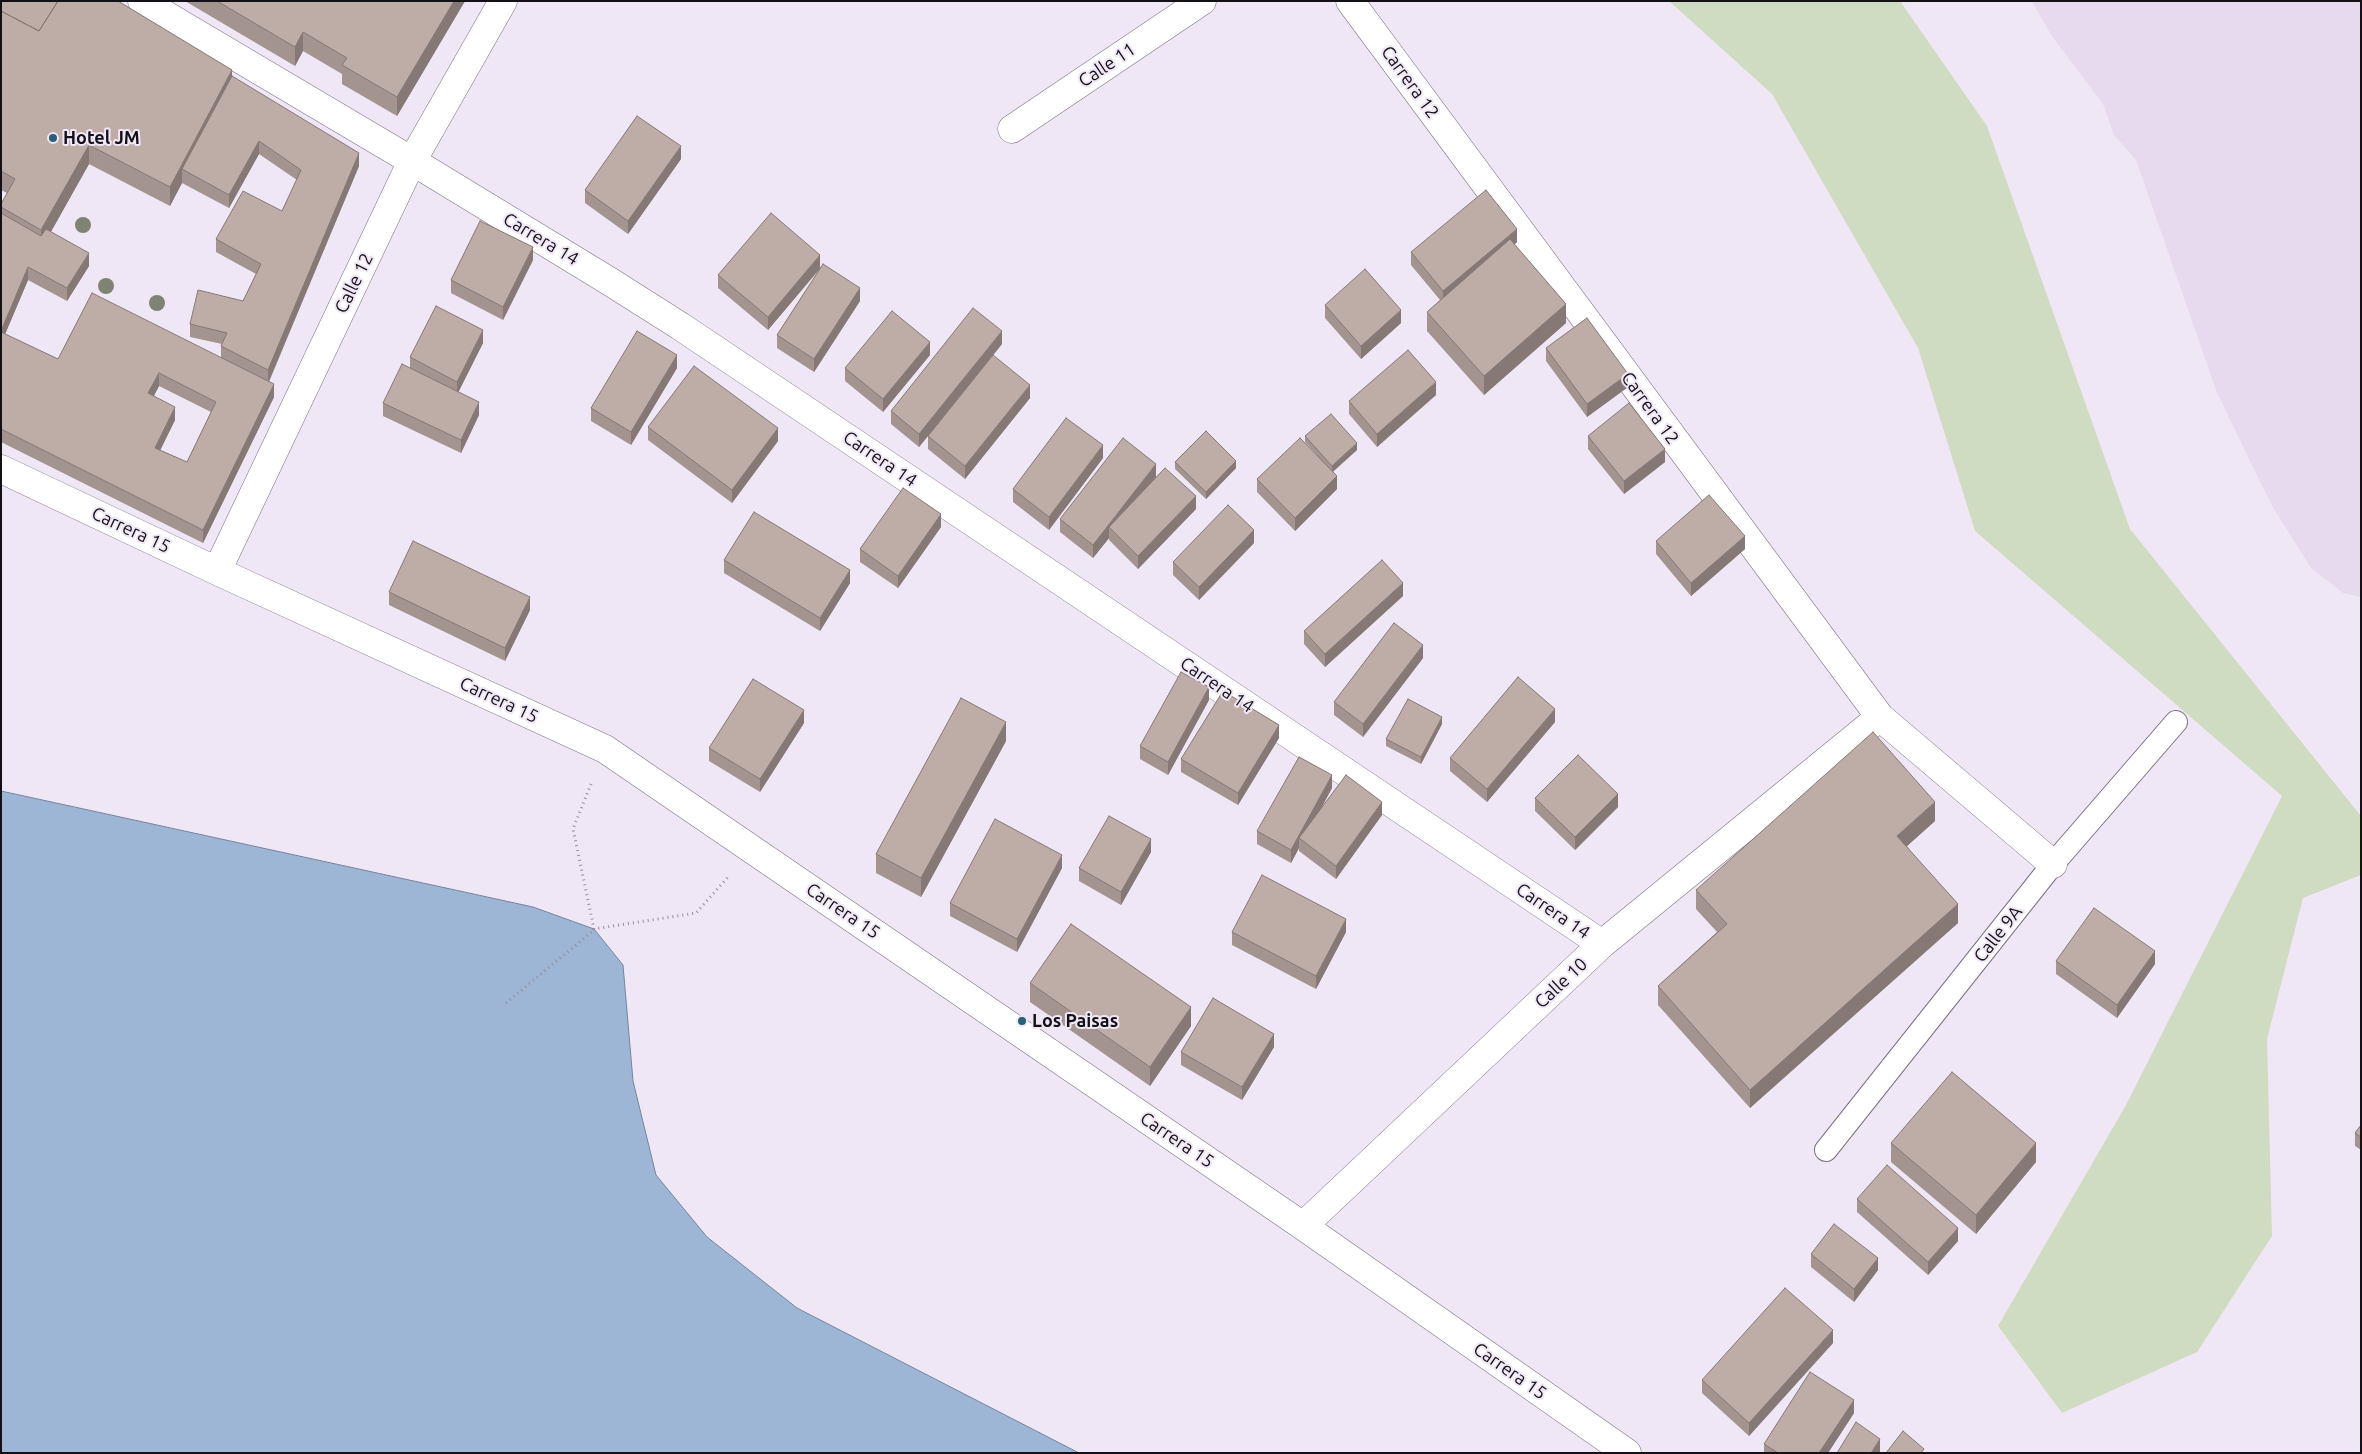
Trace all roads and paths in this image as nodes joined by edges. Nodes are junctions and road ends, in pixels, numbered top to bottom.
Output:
1 (142, 1) edge
2 (504, 1) edge
3 (1202, 1) edge
4 (1350, 1) edge
5 (1012, 129) dead end
6 (412, 161) junction
7 (1, 469) edge
8 (217, 571) junction
9 (1880, 718) junction
10 (2176, 722) dead end
11 (605, 749) junction
12 (752, 849) junction
13 (2053, 864) junction
14 (594, 929) junction
15 (1602, 944) junction
16 (506, 1003) dead end
17 (1826, 1150) dead end
18 (1303, 1226) junction
19 (1627, 1453) edge

1 - 6 street, Carrera 14
2 - 6 street, Calle 12
3 - 5 street, Calle 11
4 - 9 street, Carrera 12
6 - 8 street, Calle 12
6 - 15 street, Carrera 14
7 - 8 street, Carrera 15
8 - 11 street, Carrera 15
9 - 13 street, Carrera 12
9 - 15 street, Calle 10
10 - 13 lane, Calle 9A
11 - 12 street, Carrera 15
11 - 14 path
12 - 14 path
12 - 18 street, Carrera 15
13 - 17 lane, Calle 9A
14 - 16 path
15 - 18 street, Calle 10
18 - 19 street, Carrera 15

